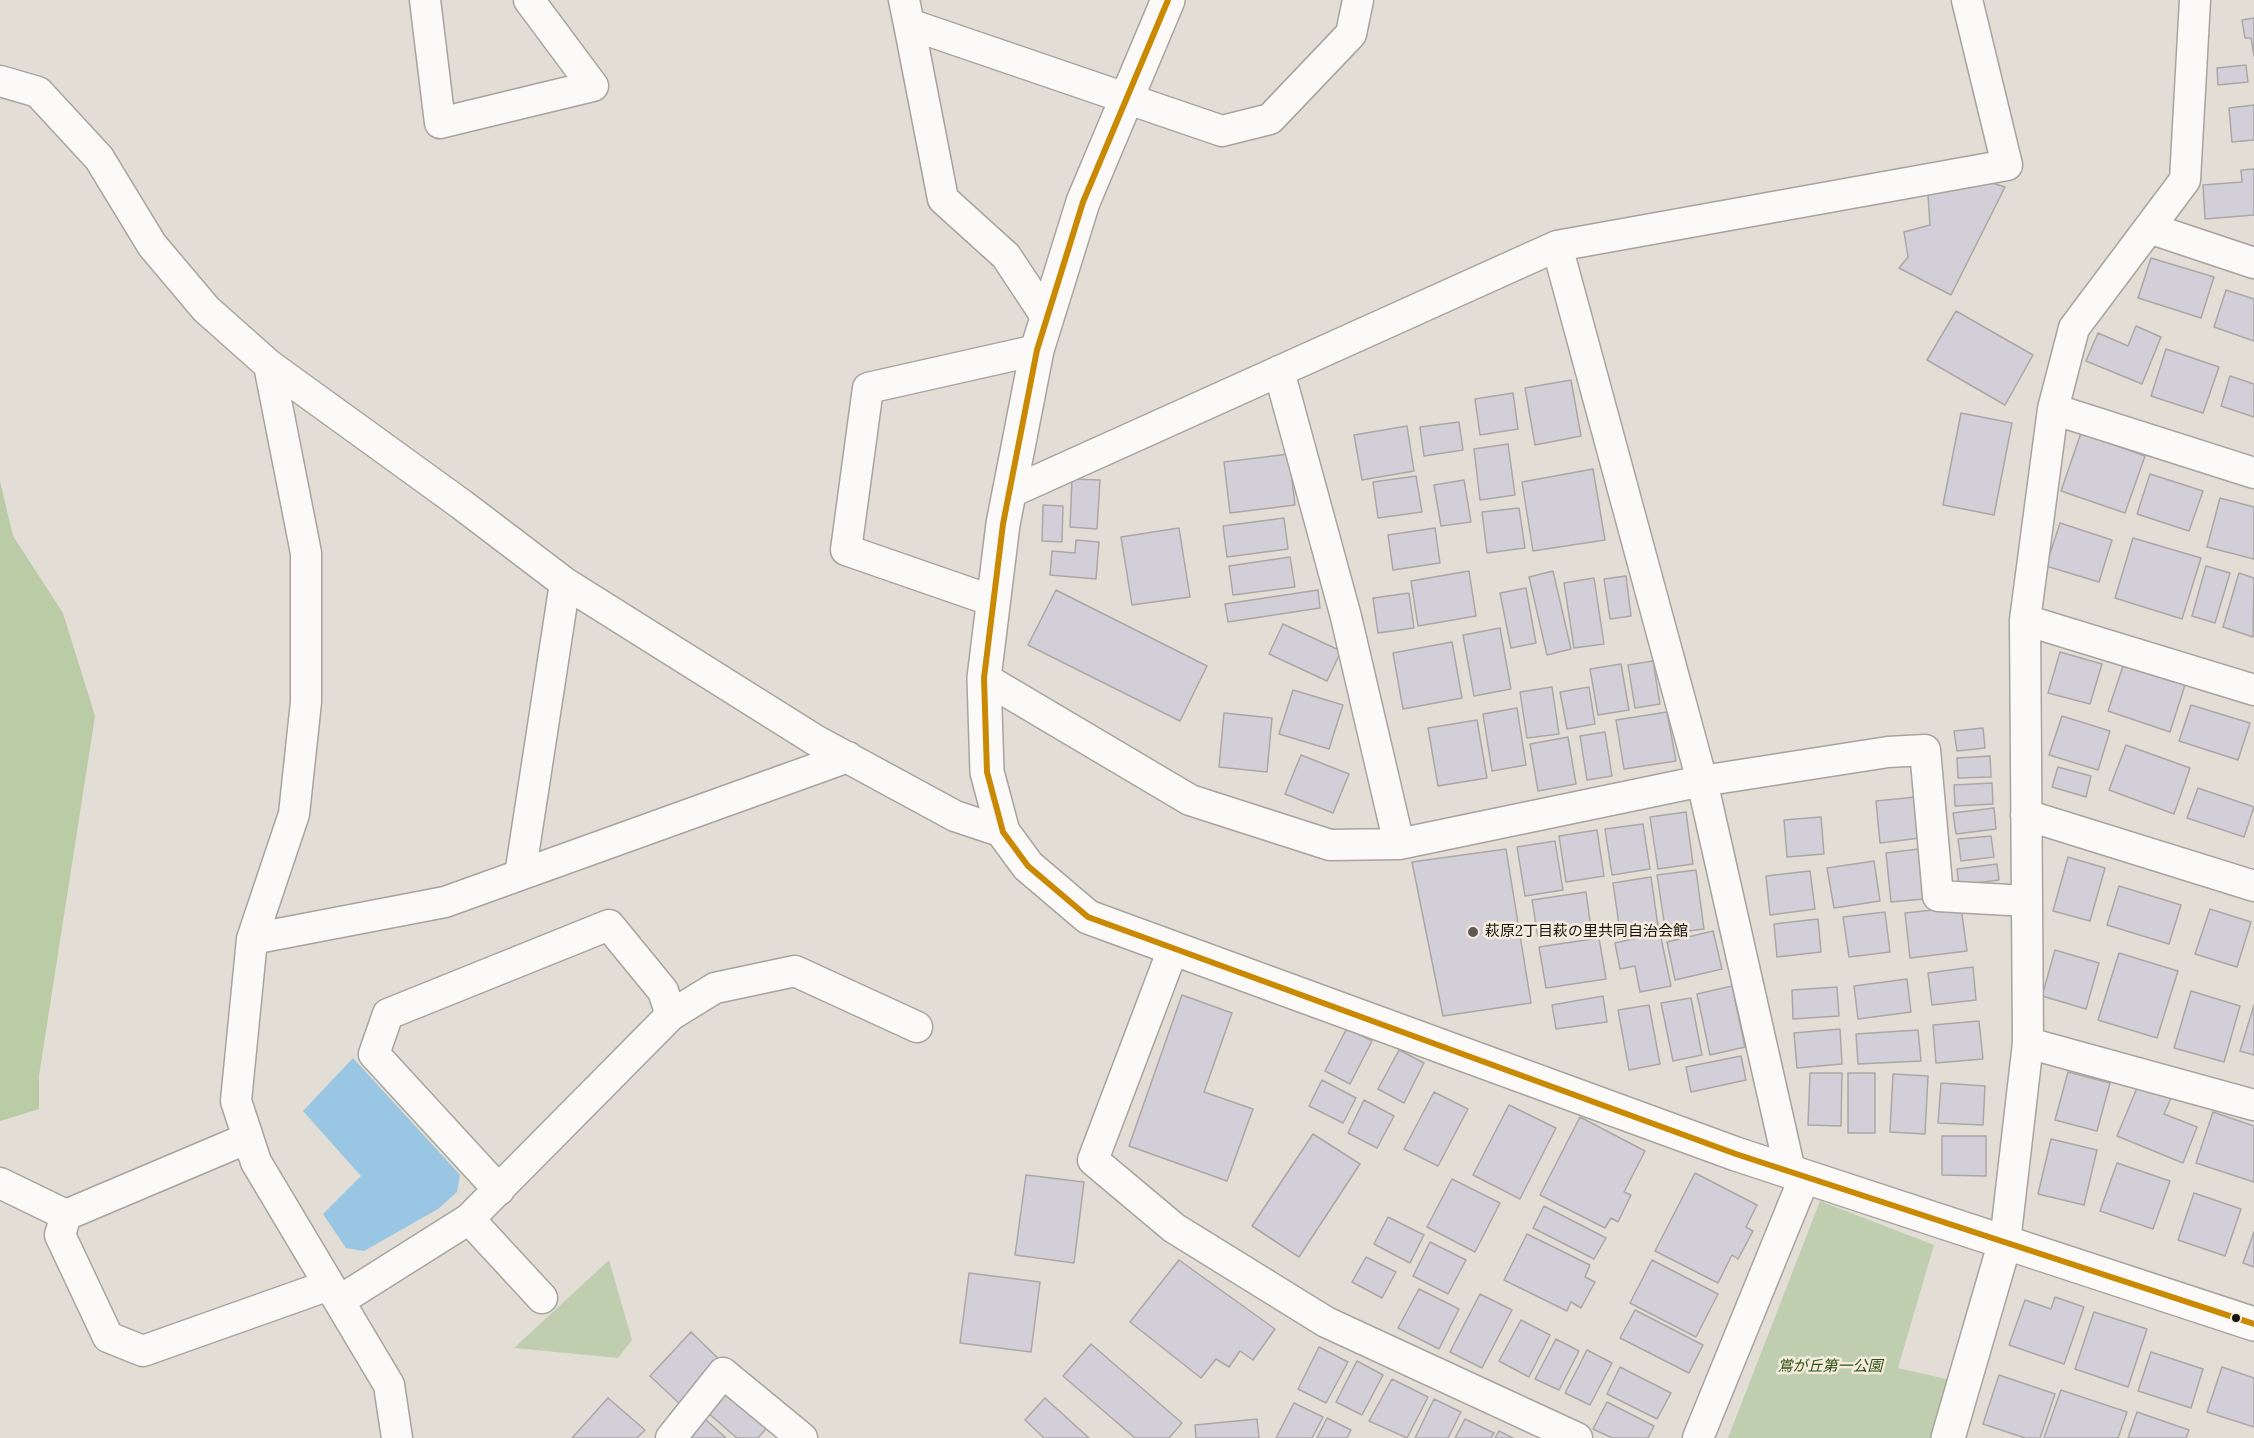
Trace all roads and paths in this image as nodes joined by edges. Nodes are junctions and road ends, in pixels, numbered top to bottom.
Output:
1 (424, 0) edge
2 (529, 0) edge
3 (1168, 0) edge
4 (1358, 0) edge
5 (1967, 0) edge
6 (2195, 0) edge
7 (907, 12) edge
8 (0, 81) edge
9 (1126, 98) junction
10 (2149, 228) junction
11 (1557, 246) junction
12 (2254, 263) edge
13 (1047, 318) junction
14 (1036, 350) junction
15 (269, 365) junction
16 (1279, 371) junction
17 (2053, 409) junction
18 (2254, 473) edge
19 (1009, 493) junction
20 (565, 583) junction
21 (993, 601) junction
22 (2025, 620) junction
23 (984, 678) junction
24 (2254, 690) edge
25 (848, 757) junction
26 (1702, 781) junction
27 (2026, 815) junction
28 (1003, 832) junction
29 (1399, 844) junction
30 (520, 875) junction
31 (2254, 886) edge
32 (2027, 902) junction
33 (252, 939) junction
34 (1173, 949) junction
35 (671, 1016) junction
36 (917, 1027) dead end
37 (2028, 1043) junction
38 (2254, 1106) edge
39 (248, 1138) junction
40 (1797, 1174) junction
41 (0, 1183) edge
42 (499, 1190) junction
43 (66, 1215) junction
44 (469, 1219) junction
45 (2005, 1242) junction
46 (334, 1293) junction
47 (542, 1298) dead end
48 (2254, 1324) edge
49 (398, 1438) edge
50 (671, 1438) edge
51 (802, 1438) edge
52 (1577, 1438) edge
53 (1698, 1438) edge
54 (1948, 1438) edge

1 - 2 street
3 - 9 street
4 - 9 street
5 - 11 street
6 - 10 street
7 - 9 street
7 - 13 street
8 - 15 street
9 - 13 street
10 - 12 street
10 - 17 street
11 - 16 street
11 - 26 street
13 - 14 street
14 - 19 street
14 - 21 street
15 - 20 street
15 - 33 street
16 - 19 street
16 - 29 street
17 - 18 street
17 - 22 street
19 - 21 street
20 - 25 street
20 - 30 street
21 - 23 street
22 - 24 street
22 - 27 street
23 - 28 street
23 - 29 street
25 - 28 street
25 - 30 street
26 - 29 street
26 - 32 street
26 - 40 street
27 - 31 street
27 - 32 street
28 - 34 street
30 - 33 street
32 - 37 street
33 - 39 street
34 - 40 street
34 - 52 street
35 - 36 street
35 - 42 street
35 - 42 street
37 - 38 street
37 - 45 street
39 - 43 street
39 - 46 street
40 - 45 street
40 - 53 street
41 - 43 street
42 - 44 street
43 - 46 street
44 - 46 street
44 - 47 street
45 - 48 street
45 - 54 street
46 - 49 street
50 - 51 street

